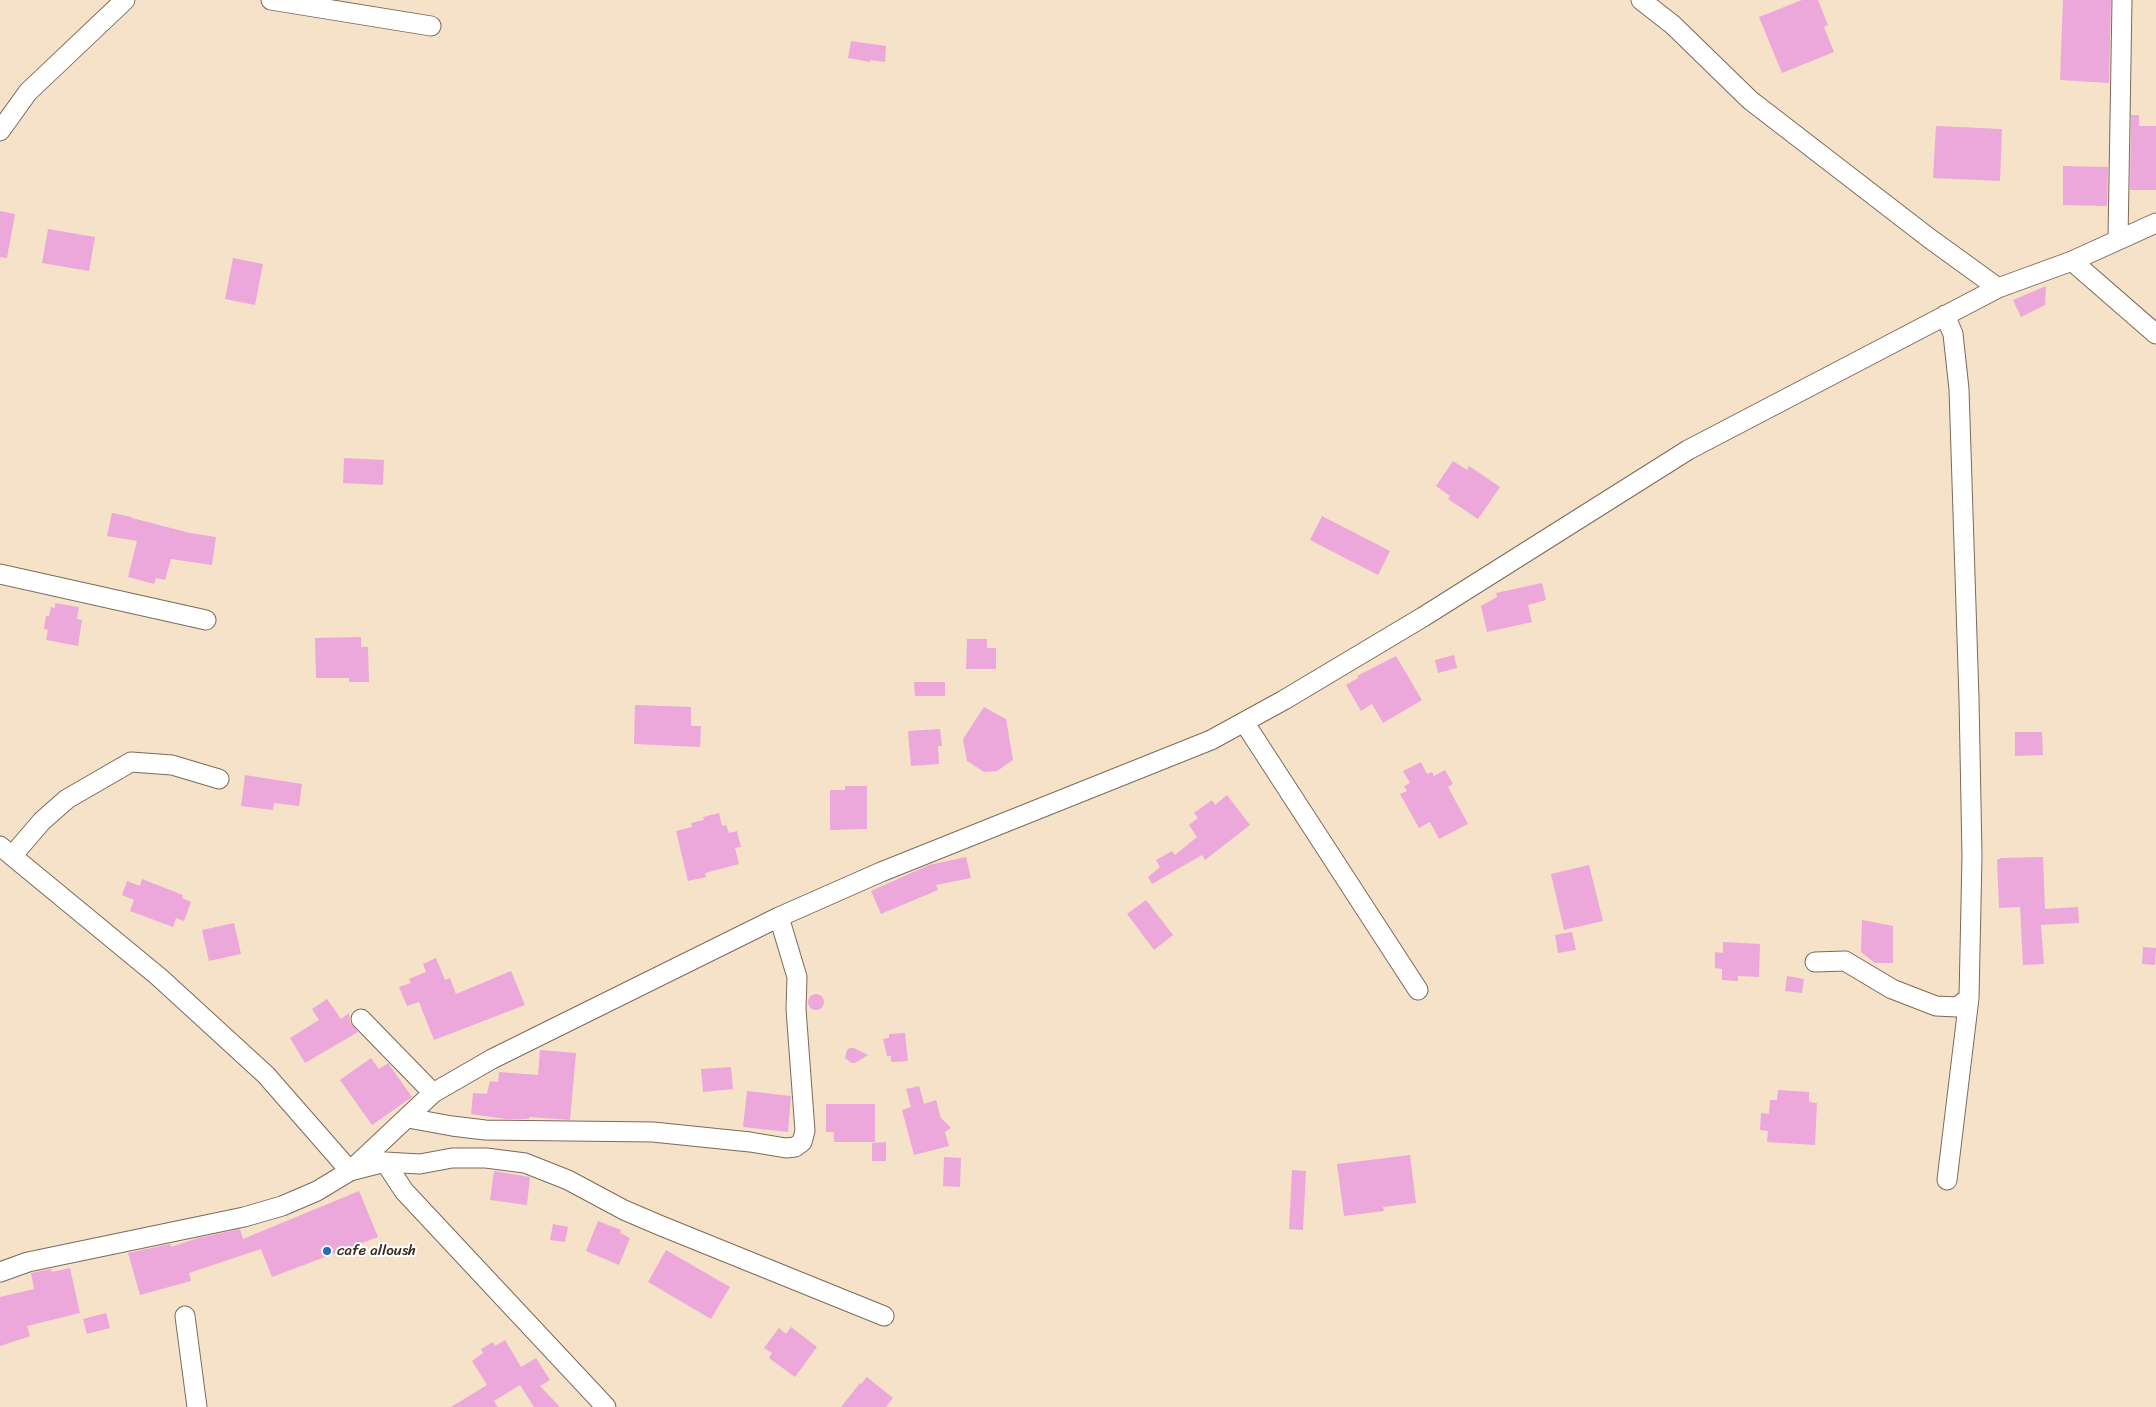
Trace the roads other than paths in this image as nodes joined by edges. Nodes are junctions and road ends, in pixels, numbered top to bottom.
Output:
1 (125, 0) edge
2 (271, 0) edge
3 (1641, 0) edge
4 (2122, 0) edge
5 (431, 26) dead end
6 (0, 130) edge
7 (2156, 222) edge
8 (2118, 239) junction
9 (2072, 261) junction
10 (1998, 288) junction
11 (1946, 315) junction
12 (2156, 334) edge
13 (0, 574) edge
14 (206, 620) dead end
15 (1244, 722) junction
16 (219, 779) dead end
17 (6, 851) edge
18 (779, 917) junction
19 (1815, 962) dead end
20 (1418, 990) dead end
21 (1969, 998) junction
22 (361, 1019) dead end
23 (433, 1093) junction
24 (408, 1118) junction
25 (385, 1162) junction
26 (350, 1170) junction
27 (1947, 1180) dead end
28 (0, 1272) edge
29 (185, 1316) dead end
30 (884, 1316) dead end
31 (197, 1407) edge
32 (606, 1407) edge

1 - 6 street
2 - 5 street
3 - 10 street
4 - 8 street
7 - 8 street
8 - 9 street
9 - 10 street
9 - 12 street
10 - 11 street
11 - 15 street
11 - 21 street
13 - 14 street
15 - 18 street
15 - 20 street
16 - 17 street
17 - 26 street
18 - 23 street
18 - 24 street
19 - 21 street
21 - 27 street
22 - 23 street
23 - 24 street
24 - 26 street
25 - 26 street
25 - 30 street
25 - 32 street
26 - 28 street
29 - 31 street

